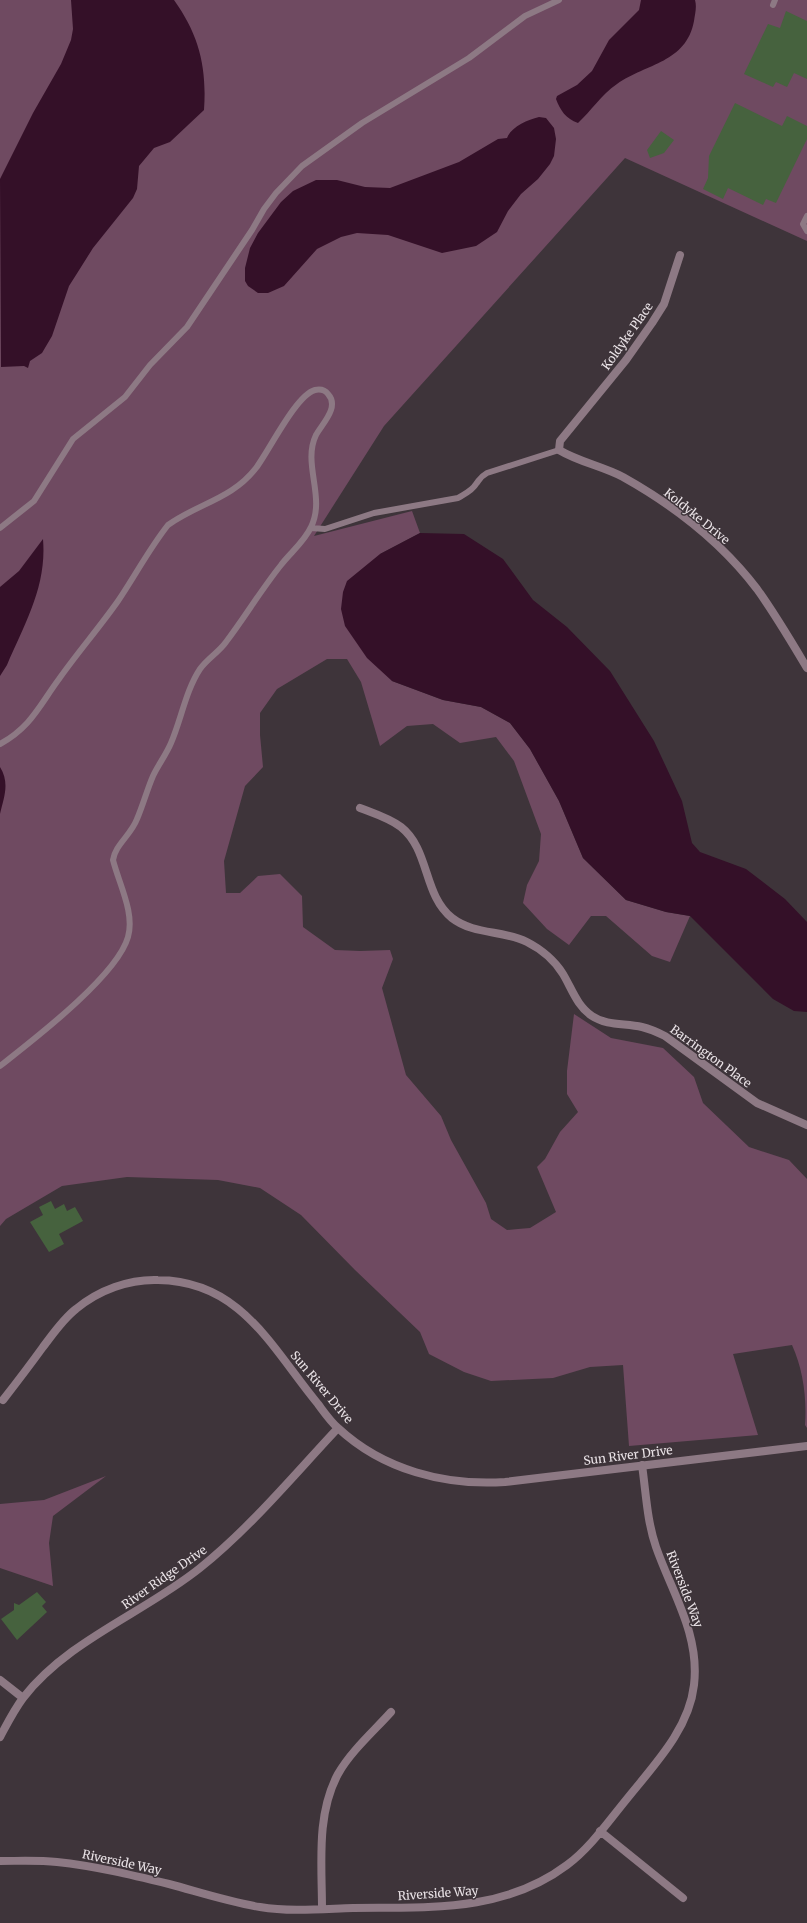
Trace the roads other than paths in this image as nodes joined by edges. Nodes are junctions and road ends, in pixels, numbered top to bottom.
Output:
1 (559, 0) edge
2 (807, 216) edge
3 (807, 231) edge
4 (680, 255) dead end
5 (559, 450) junction
6 (0, 528) edge
7 (311, 528) junction
8 (807, 668) edge
9 (0, 744) edge
10 (360, 808) dead end
11 (0, 1066) edge
12 (807, 1125) edge
13 (3, 1400) dead end
14 (338, 1428) junction
15 (807, 1446) edge
16 (642, 1465) junction
17 (0, 1680) edge
18 (23, 1698) junction
19 (391, 1712) dead end
20 (0, 1737) edge
21 (600, 1831) junction
22 (0, 1861) edge
23 (683, 1898) dead end
24 (322, 1909) junction

1 - 6 lane
2 - 3 lane
4 - 5 street, Koldyke Place
5 - 7 lane
5 - 8 street, Koldyke Drive
7 - 9 lane
7 - 11 lane
10 - 12 street, Barrington Place
13 - 14 street, Sun River Drive
14 - 16 street, Sun River Drive
14 - 18 street, River Ridge Drive
15 - 16 street, Sun River Drive
16 - 21 street, Riverside Way
17 - 18 street
18 - 20 street, River Ridge Drive
19 - 24 street
21 - 23 street
21 - 24 street, Riverside Way
22 - 24 street, Riverside Way

